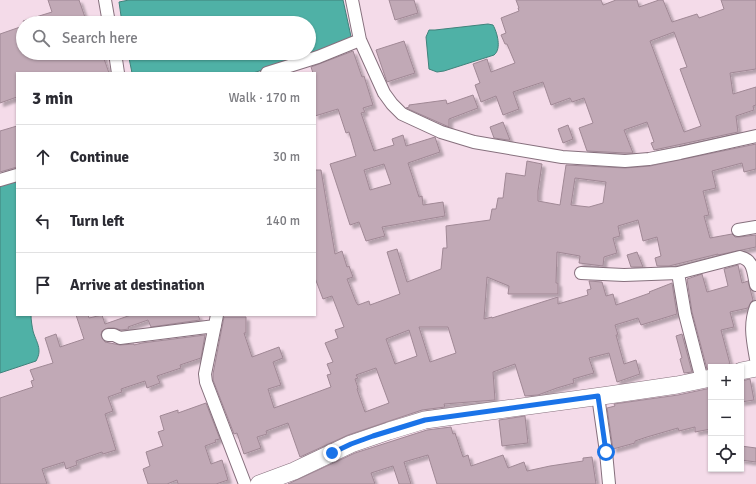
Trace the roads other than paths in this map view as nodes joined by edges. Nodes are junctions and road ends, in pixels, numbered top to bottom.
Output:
1 (105, 0) edge
2 (352, 0) edge
3 (108, 16) edge
4 (360, 40) junction
5 (316, 58) edge
6 (116, 60) edge
7 (308, 60) edge
8 (118, 72) edge
9 (270, 72) edge
10 (756, 136) edge
11 (16, 175) edge
12 (0, 180) edge
13 (756, 227) edge
14 (738, 230) dead end
15 (580, 272) dead end
16 (678, 273) junction
17 (756, 285) edge
18 (756, 307) edge
19 (216, 321) edge
20 (108, 335) dead end
21 (756, 359) edge
22 (756, 368) edge
23 (744, 370) edge
24 (706, 379) edge
25 (598, 396) junction
26 (245, 484) edge
27 (259, 484) edge
28 (609, 484) edge

1 - 3 street
2 - 4 street
4 - 5 street
4 - 10 street
6 - 8 street
7 - 9 street
11 - 12 street
13 - 14 street
15 - 16 street
16 - 17 street
16 - 24 street
18 - 21 street
19 - 20 street
19 - 26 street
22 - 23 main road
24 - 25 main road
25 - 27 main road
25 - 28 street

